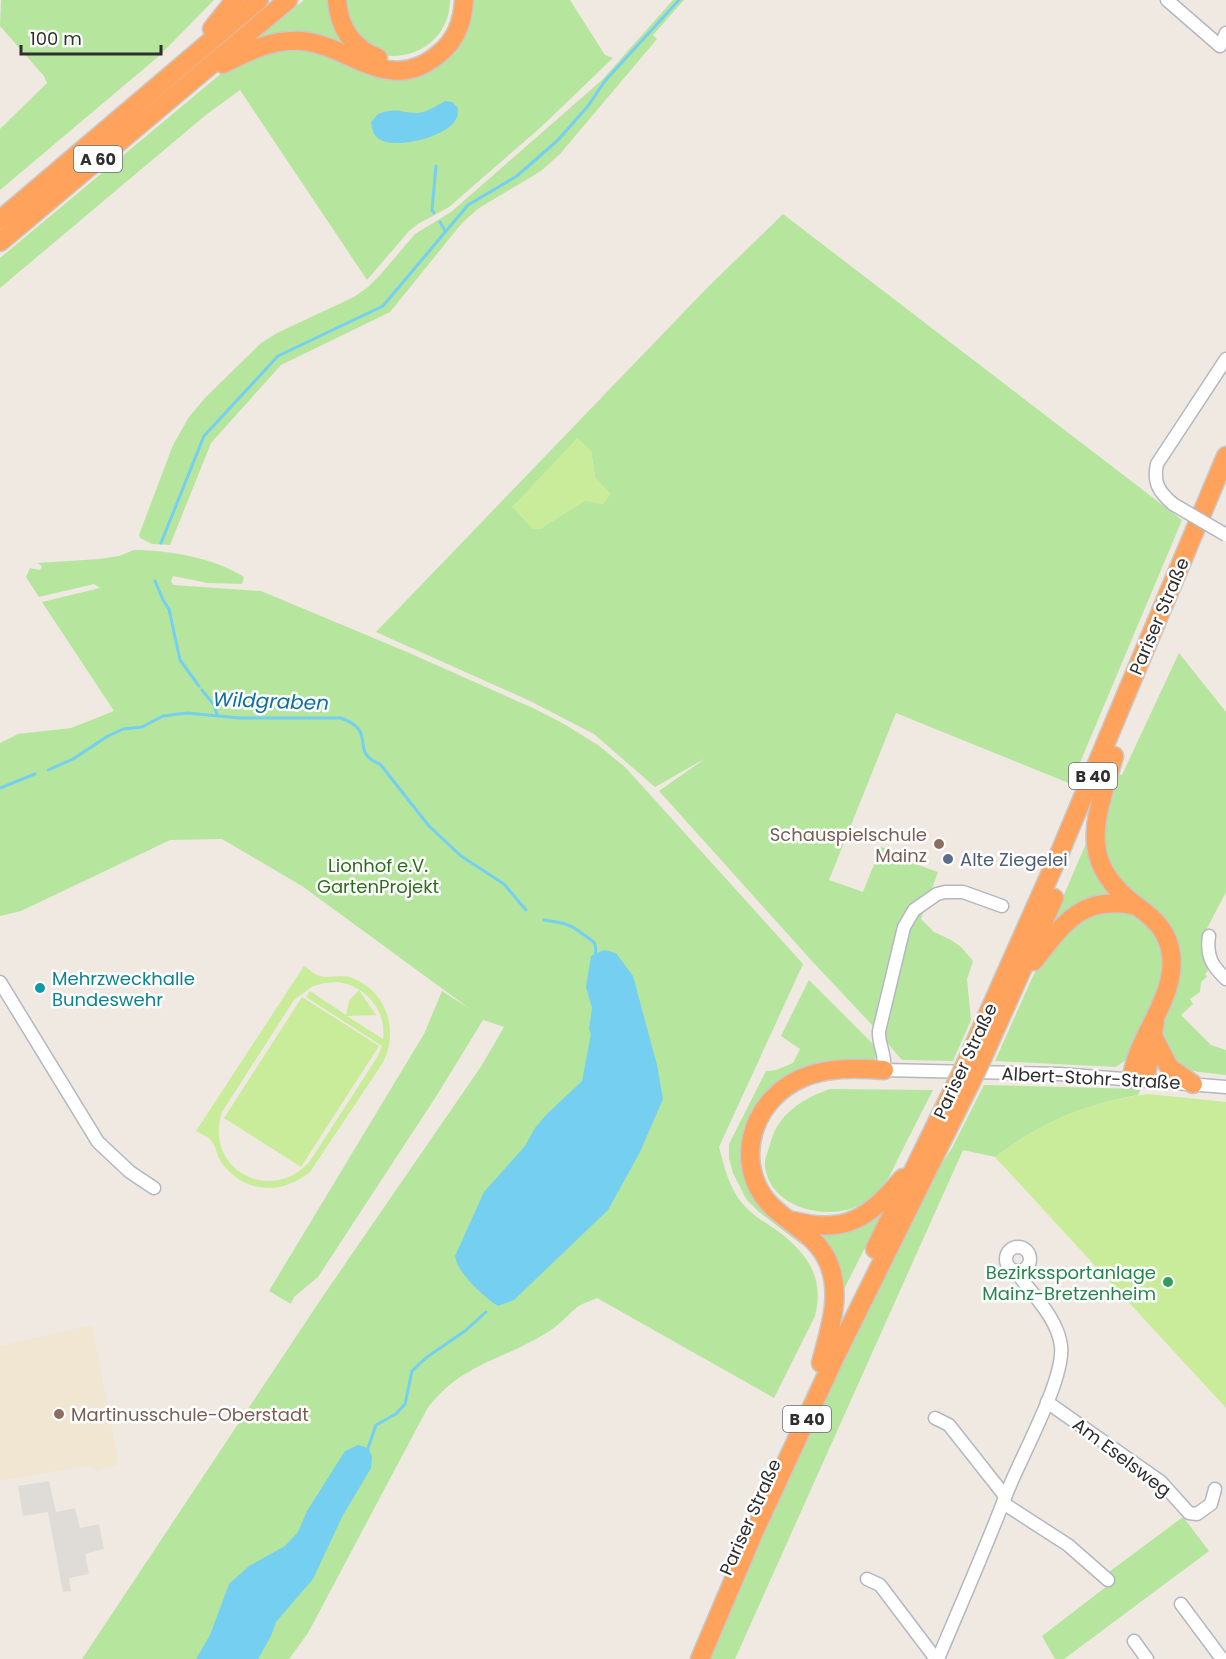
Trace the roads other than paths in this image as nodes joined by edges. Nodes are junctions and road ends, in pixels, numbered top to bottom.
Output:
1 (235, 0) edge
2 (259, 0) edge
3 (288, 0) edge
4 (337, 0) edge
5 (455, 0) edge
6 (464, 0) edge
7 (1167, 0) edge
8 (1226, 33) edge
9 (186, 61) junction
10 (197, 76) junction
11 (0, 220) edge
12 (0, 243) edge
13 (1226, 359) edge
14 (1226, 456) edge
15 (1226, 488) edge
16 (1226, 535) edge
17 (1114, 756) junction
18 (1002, 906) dead end
19 (1137, 906) junction
20 (1209, 936) dead end
21 (1226, 979) edge
22 (0, 982) edge
23 (1016, 986) junction
24 (1154, 1028) junction
25 (974, 1061) junction
26 (884, 1070) junction
27 (1132, 1079) junction
28 (963, 1084) junction
29 (1193, 1084) junction
30 (1226, 1087) edge
31 (919, 1159) junction
32 (154, 1188) dead end
33 (791, 1220) junction
34 (1019, 1271) dead end
35 (821, 1363) junction
36 (1047, 1402) junction
37 (935, 1418) dead end
38 (1215, 1489) dead end
39 (1004, 1500) junction
40 (867, 1579) dead end
41 (1108, 1580) dead end
42 (1181, 1604) dead end
43 (1134, 1641) dead end
44 (687, 1659) edge
45 (699, 1659) edge
46 (937, 1659) edge
47 (1147, 1659) edge
48 (1222, 1659) edge

1 - 9 highway
2 - 9 highway, A 60
3 - 10 highway, A 60
4 - 5 highway
6 - 10 highway
7 - 8 street
9 - 11 highway, A 60
10 - 12 highway, A 60
13 - 16 street, bridge
14 - 25 highway, Pariser Straße / B 40
15 - 17 highway, Pariser Straße / B 40
17 - 19 highway, B 40
17 - 23 highway, Pariser Straße / B 40
18 - 26 street
19 - 23 highway, B 40
19 - 24 highway, B 40
20 - 21 street
22 - 32 street
23 - 25 highway, Pariser Straße / B 40
24 - 27 highway, B 40
24 - 29 highway
25 - 28 highway, Pariser Straße / B 40, bridge
26 - 27 street, Albert-Stohr-Straße
26 - 33 highway, B 40
27 - 29 street, Albert-Stohr-Straße
28 - 31 highway, Pariser Straße / B 40
28 - 45 highway, Pariser Straße / B 40
29 - 30 street, Albert-Stohr-Straße
31 - 33 highway, B 40
31 - 35 highway, Pariser Straße / B 40
33 - 35 highway, B 40
34 - 36 street
35 - 44 highway, Pariser Straße / B 40
36 - 38 street, Am Eselsweg
36 - 39 street
37 - 39 street
39 - 41 street
39 - 46 street
40 - 46 street
42 - 48 street
43 - 47 street

